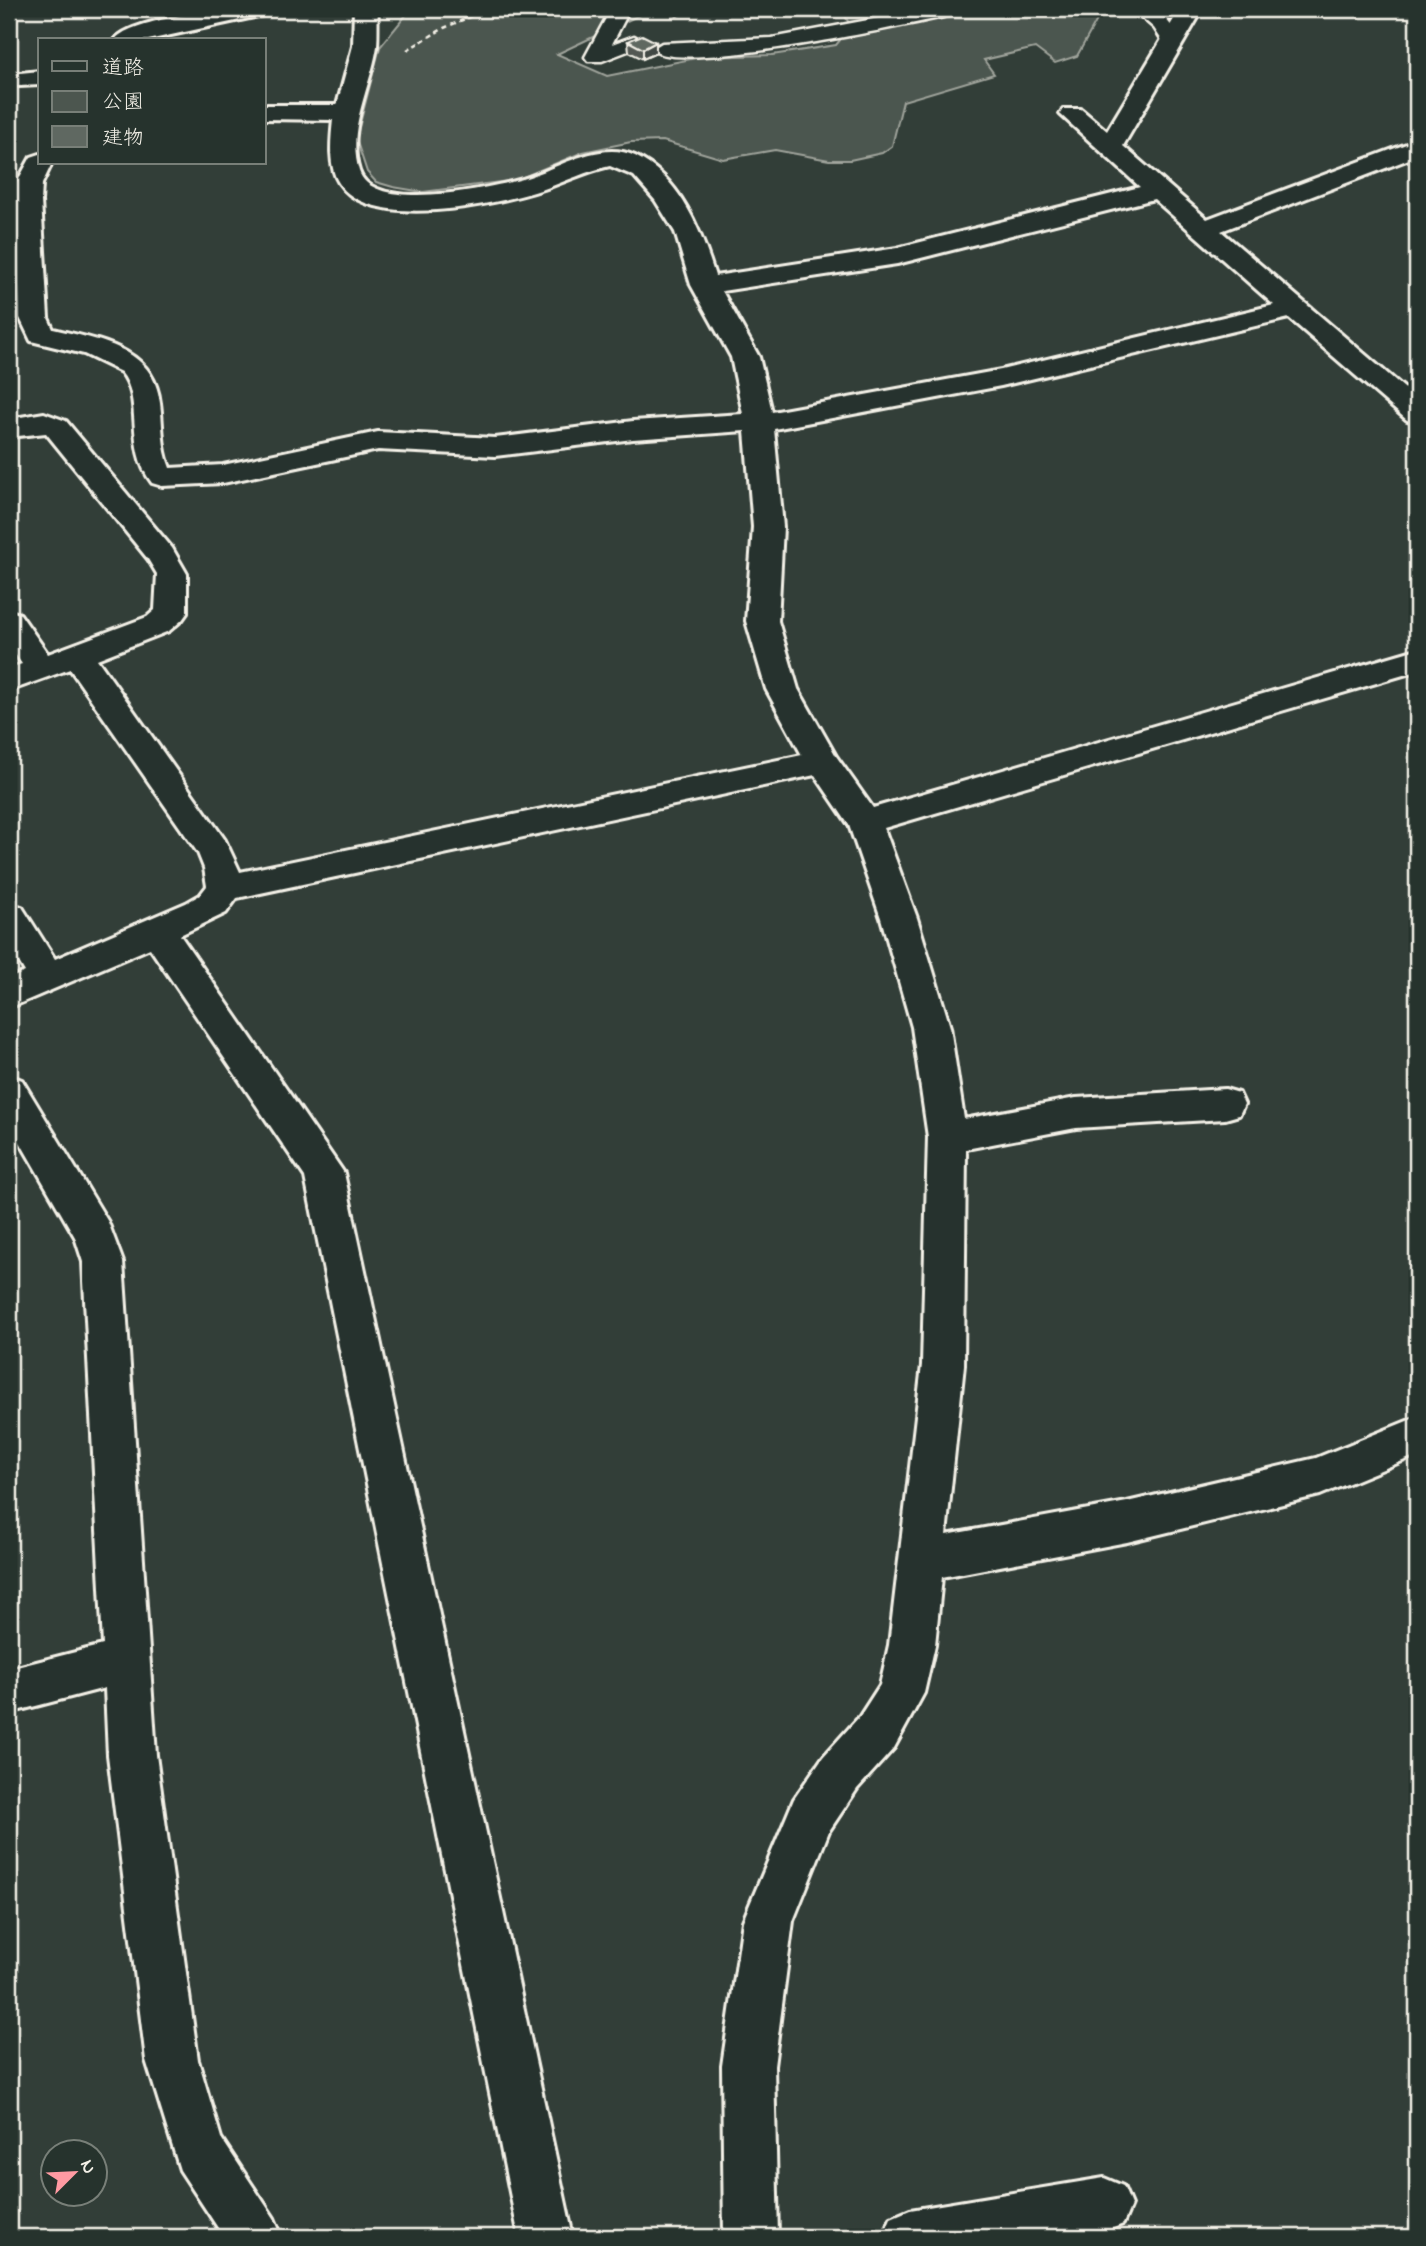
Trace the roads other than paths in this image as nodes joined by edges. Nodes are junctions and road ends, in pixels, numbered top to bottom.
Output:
1 (260, 9) edge
2 (366, 9) edge
3 (620, 9) edge
4 (953, 9) edge
5 (1141, 9) edge
6 (1191, 9) edge
7 (132, 38) edge
8 (1172, 41) junction
9 (634, 42) edge
10 (662, 49) dead end
11 (266, 112) edge
12 (347, 113) junction
13 (1072, 114) dead end
14 (1417, 146) edge
15 (1110, 147) junction
16 (39, 164) edge
17 (1159, 190) junction
18 (1203, 229) junction
19 (705, 285) junction
20 (1296, 308) junction
21 (1417, 414) edge
22 (758, 420) junction
23 (9, 429) edge
24 (9, 621) edge
25 (77, 655) junction
26 (1417, 660) edge
27 (41, 668) junction
28 (9, 680) edge
29 (823, 761) junction
30 (864, 822) junction
31 (225, 888) junction
32 (9, 916) edge
33 (158, 930) junction
34 (47, 977) junction
35 (9, 994) edge
36 (9, 1090) edge
37 (1225, 1104) dead end
38 (947, 1137) junction
39 (1417, 1436) edge
40 (922, 1560) junction
41 (128, 1660) junction
42 (9, 1690) edge
43 (1104, 2205) dead end
44 (255, 2237) edge
45 (546, 2237) edge
46 (751, 2237) edge
47 (910, 2237) edge

1 - 7 street
2 - 12 street
3 - 9 lane
4 - 10 lane
5 - 8 lane
6 - 8 street
8 - 15 street
11 - 12 street
12 - 19 street
13 - 15 street
14 - 18 street
15 - 17 street
16 - 22 street
17 - 18 street
17 - 19 street
18 - 20 street
19 - 22 street
20 - 21 street
20 - 22 street
22 - 29 street
23 - 25 street
24 - 27 street
25 - 27 street
25 - 31 street
26 - 30 street
27 - 28 street
29 - 30 street
29 - 31 street
30 - 38 street
31 - 33 street
32 - 34 street
33 - 34 street
33 - 45 street
34 - 35 street
36 - 41 street
37 - 38 street
38 - 40 street
39 - 40 street
40 - 46 street
41 - 42 street
41 - 44 street
43 - 47 street

